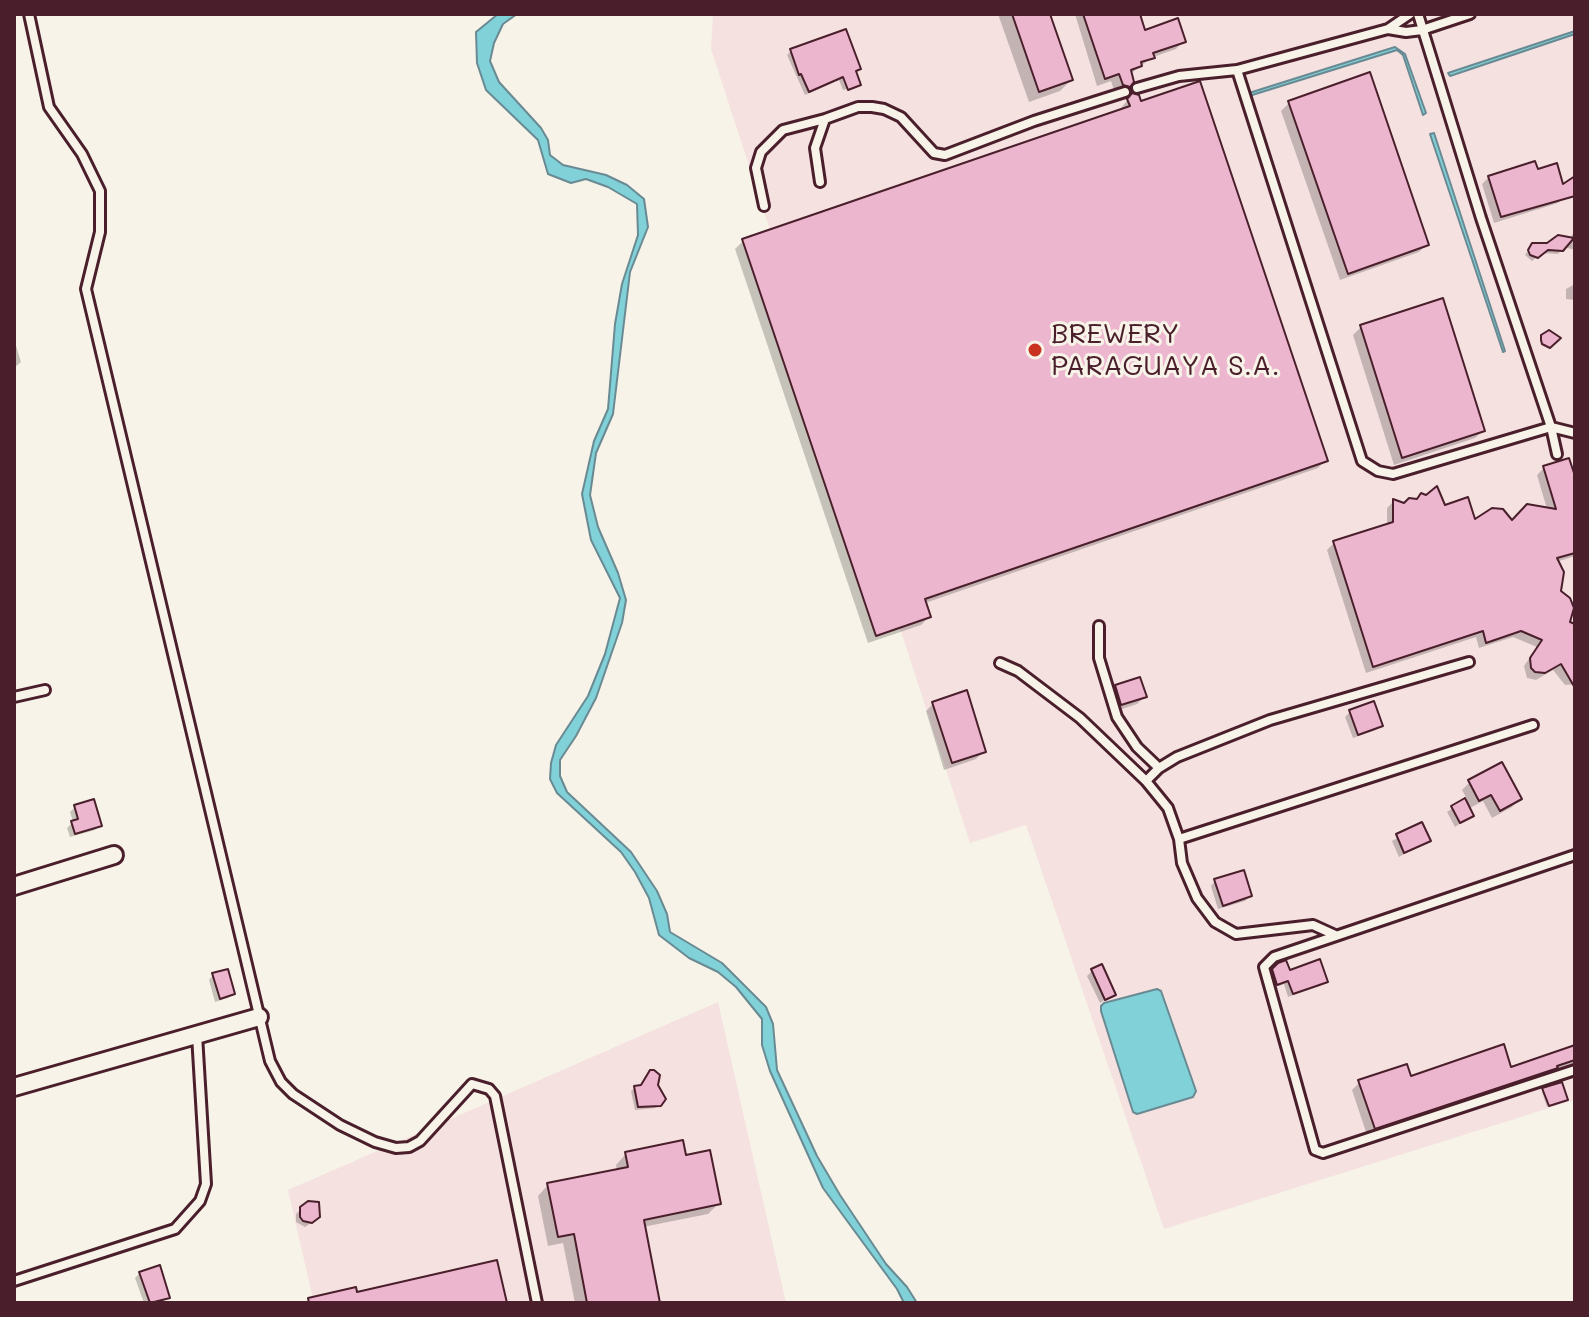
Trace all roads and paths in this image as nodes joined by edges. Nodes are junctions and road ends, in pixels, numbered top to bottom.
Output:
1 (29, 14) edge
2 (1410, 14) edge
3 (1418, 14) edge
4 (1470, 14) edge
5 (1388, 29) junction
6 (1422, 30) junction
7 (1237, 70) junction
8 (1137, 88) dead end
9 (1125, 92) dead end
10 (825, 119) junction
11 (820, 182) dead end
12 (764, 206) dead end
13 (1551, 427) junction
14 (1575, 433) edge
15 (1557, 454) dead end
16 (1099, 626) dead end
17 (1469, 662) dead end
18 (1000, 663) dead end
19 (45, 690) dead end
20 (14, 697) edge
21 (1533, 725) dead end
22 (1159, 768) junction
23 (1146, 781) junction
24 (1179, 839) junction
25 (114, 855) dead end
26 (1575, 855) edge
27 (14, 886) edge
28 (1335, 935) junction
29 (259, 1017) junction
30 (197, 1034) junction
31 (1575, 1070) edge
32 (14, 1087) edge
33 (14, 1281) edge
34 (537, 1303) edge

1 - 29 lane
2 - 5 lane
3 - 6 lane
4 - 6 lane
5 - 6 lane
5 - 7 lane
6 - 13 lane
7 - 8 lane
7 - 13 lane
9 - 10 lane
10 - 11 lane
10 - 12 lane
13 - 14 lane
13 - 15 lane
16 - 22 lane
17 - 22 lane
18 - 23 lane
19 - 20 lane
21 - 24 lane
22 - 23 lane
23 - 24 lane
24 - 28 lane
25 - 27 street
26 - 28 lane
28 - 31 lane
29 - 30 street
29 - 34 lane
30 - 32 street
30 - 33 lane

